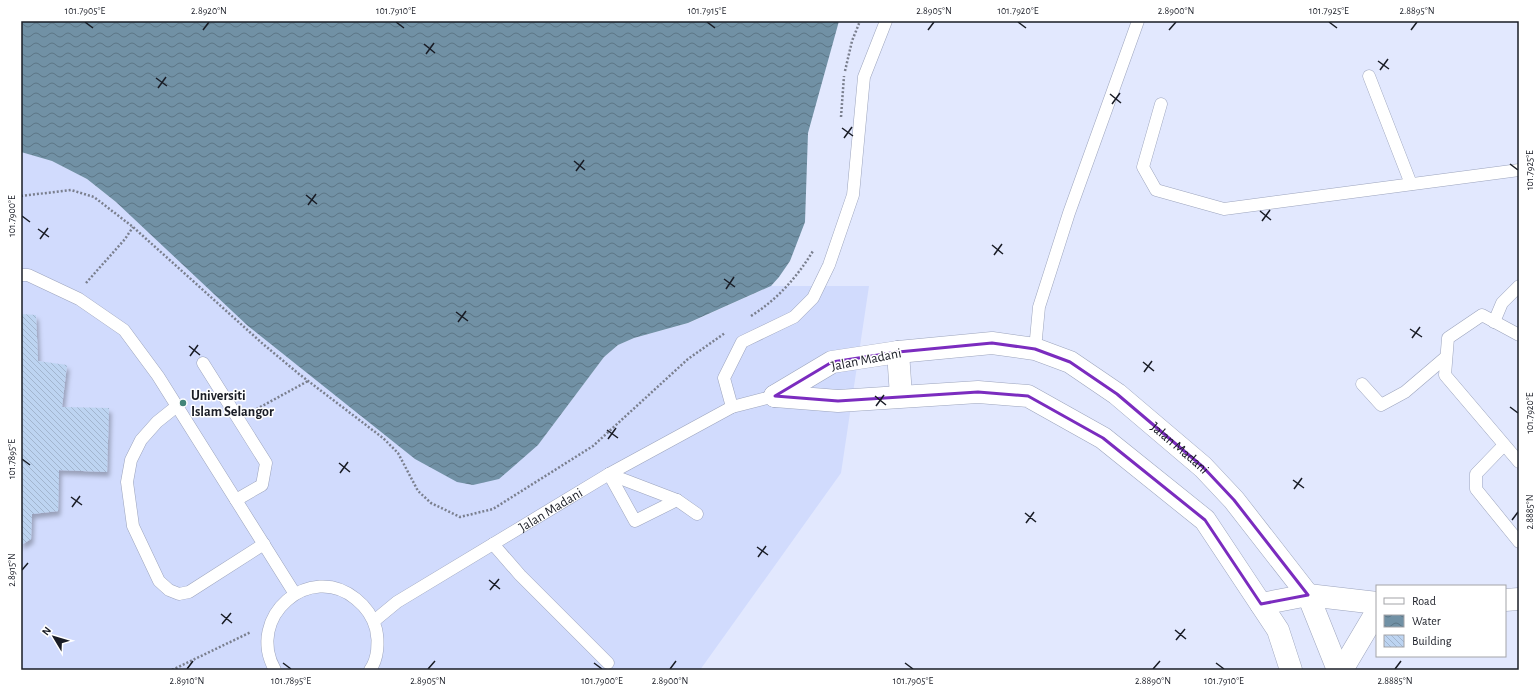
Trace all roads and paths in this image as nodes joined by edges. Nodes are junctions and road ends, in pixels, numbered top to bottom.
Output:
1 (860, 21) edge
2 (886, 21) edge
3 (1138, 21) edge
4 (1369, 76) dead end
5 (1161, 104) dead end
6 (841, 124) dead end
7 (1519, 170) edge
8 (1411, 184) junction
9 (21, 196) edge
10 (133, 227) junction
11 (815, 248) dead end
12 (21, 275) edge
13 (1519, 286) edge
14 (75, 296) junction
15 (750, 317) dead end
16 (1494, 322) junction
17 (727, 332) dead end
18 (1519, 335) edge
19 (1035, 350) junction
20 (898, 352) junction
21 (1446, 357) junction
22 (203, 362) dead end
23 (308, 381) junction
24 (1362, 384) dead end
25 (775, 396) junction
26 (900, 396) junction
27 (177, 406) junction
28 (732, 407) junction
29 (238, 418) junction
30 (1504, 445) junction
31 (1519, 462) edge
32 (609, 474) junction
33 (236, 500) junction
34 (677, 500) junction
35 (697, 514) dead end
36 (1519, 542) edge
37 (264, 544) junction
38 (493, 544) junction
39 (295, 594) junction
40 (1308, 595) junction
41 (1519, 599) edge
42 (1506, 600) edge
43 (1376, 603) edge
44 (1261, 604) junction
45 (1376, 613) edge
46 (374, 621) junction
47 (270, 623) junction
48 (608, 663) dead end
49 (172, 670) edge
50 (275, 670) edge
51 (370, 670) edge
52 (1291, 670) edge
53 (1338, 670) edge
54 (1342, 670) edge

1 - 6 path
2 - 28 lane
3 - 19 lane
4 - 8 lane
5 - 8 lane
7 - 8 lane
9 - 10 path
10 - 14 path
10 - 23 path
11 - 15 path
12 - 14 lane
13 - 16 lane
14 - 27 lane
16 - 18 lane
16 - 21 lane
17 - 23 path
19 - 20 street, Jalan Madani
19 - 40 street, Jalan Madani
20 - 25 street, Jalan Madani
20 - 26 street
21 - 24 lane
21 - 30 lane
22 - 29 lane
23 - 29 path
25 - 26 street
25 - 28 lane, Jalan Madani
26 - 44 street
27 - 33 lane
27 - 37 lane
28 - 32 lane, Jalan Madani
29 - 33 lane
30 - 31 lane
30 - 36 lane
32 - 34 lane
32 - 34 lane
32 - 38 lane, Jalan Madani
33 - 37 lane
34 - 35 lane
37 - 39 lane
38 - 46 lane, Jalan Madani
38 - 48 lane
39 - 46 lane
39 - 47 lane
40 - 43 street
40 - 44 street
40 - 53 street, Jalan Madani
41 - 42 street
44 - 52 street
45 - 54 street
46 - 51 lane
47 - 49 path
47 - 50 lane

